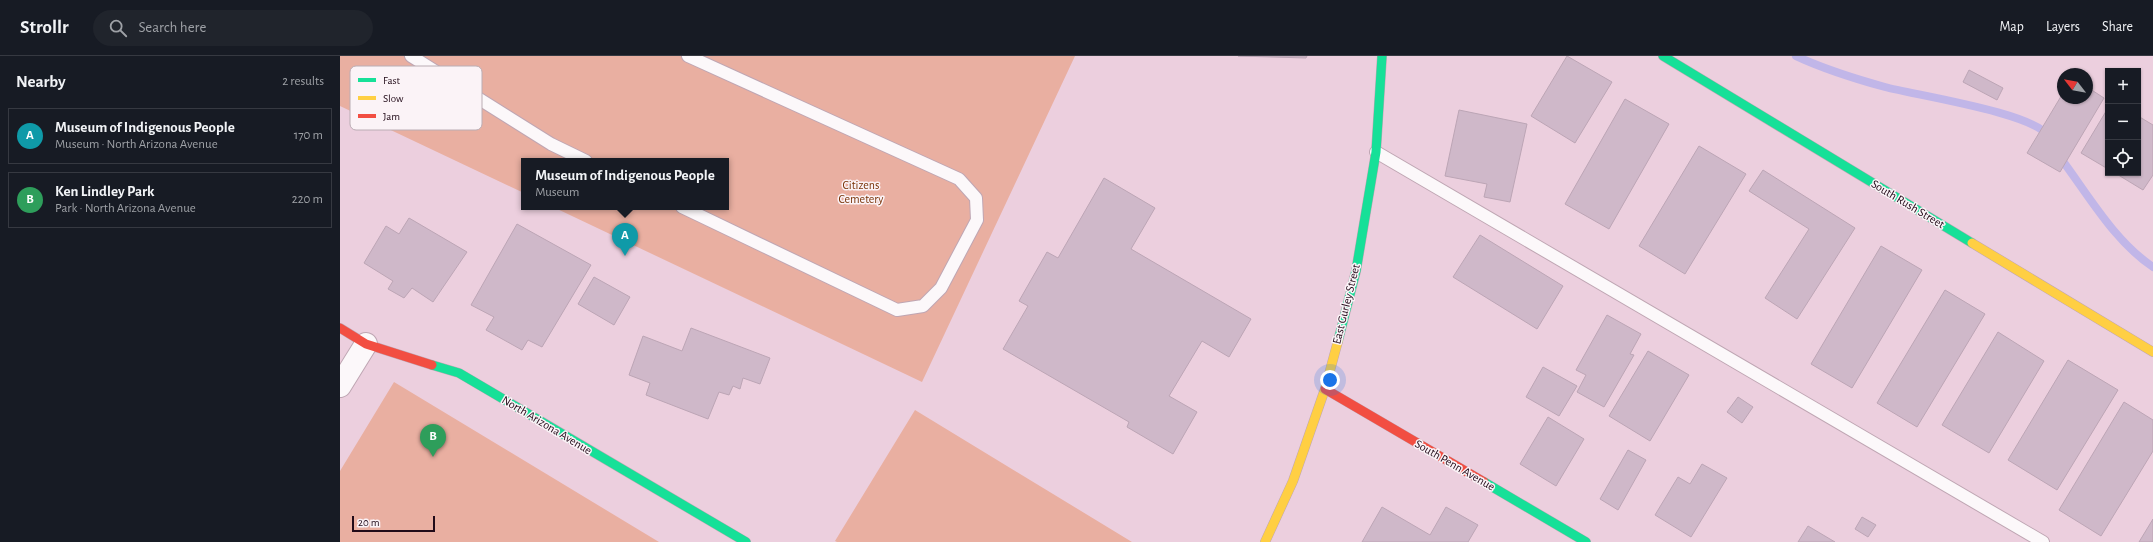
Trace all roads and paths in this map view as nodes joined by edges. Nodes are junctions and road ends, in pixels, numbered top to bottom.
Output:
1 (411, 56) edge
2 (688, 56) edge
3 (1382, 56) edge
4 (1663, 56) edge
5 (427, 66) edge
6 (482, 101) edge
7 (1376, 152) junction
8 (580, 158) edge
9 (688, 210) edge
10 (340, 328) edge
11 (366, 344) junction
12 (2153, 352) edge
13 (340, 386) edge
14 (1325, 389) junction
15 (746, 542) edge
16 (1265, 542) edge
17 (1586, 542) edge
18 (2043, 542) edge

1 - 5 lane
2 - 9 lane
3 - 7 street, East Gurley Street
4 - 12 street, South Rush Street
6 - 8 lane
7 - 14 street, East Gurley Street
7 - 18 lane
10 - 11 street, North Arizona Avenue
11 - 13 street
11 - 15 street, North Arizona Avenue
14 - 16 street, East Gurley Street
14 - 17 street, South Penn Avenue

